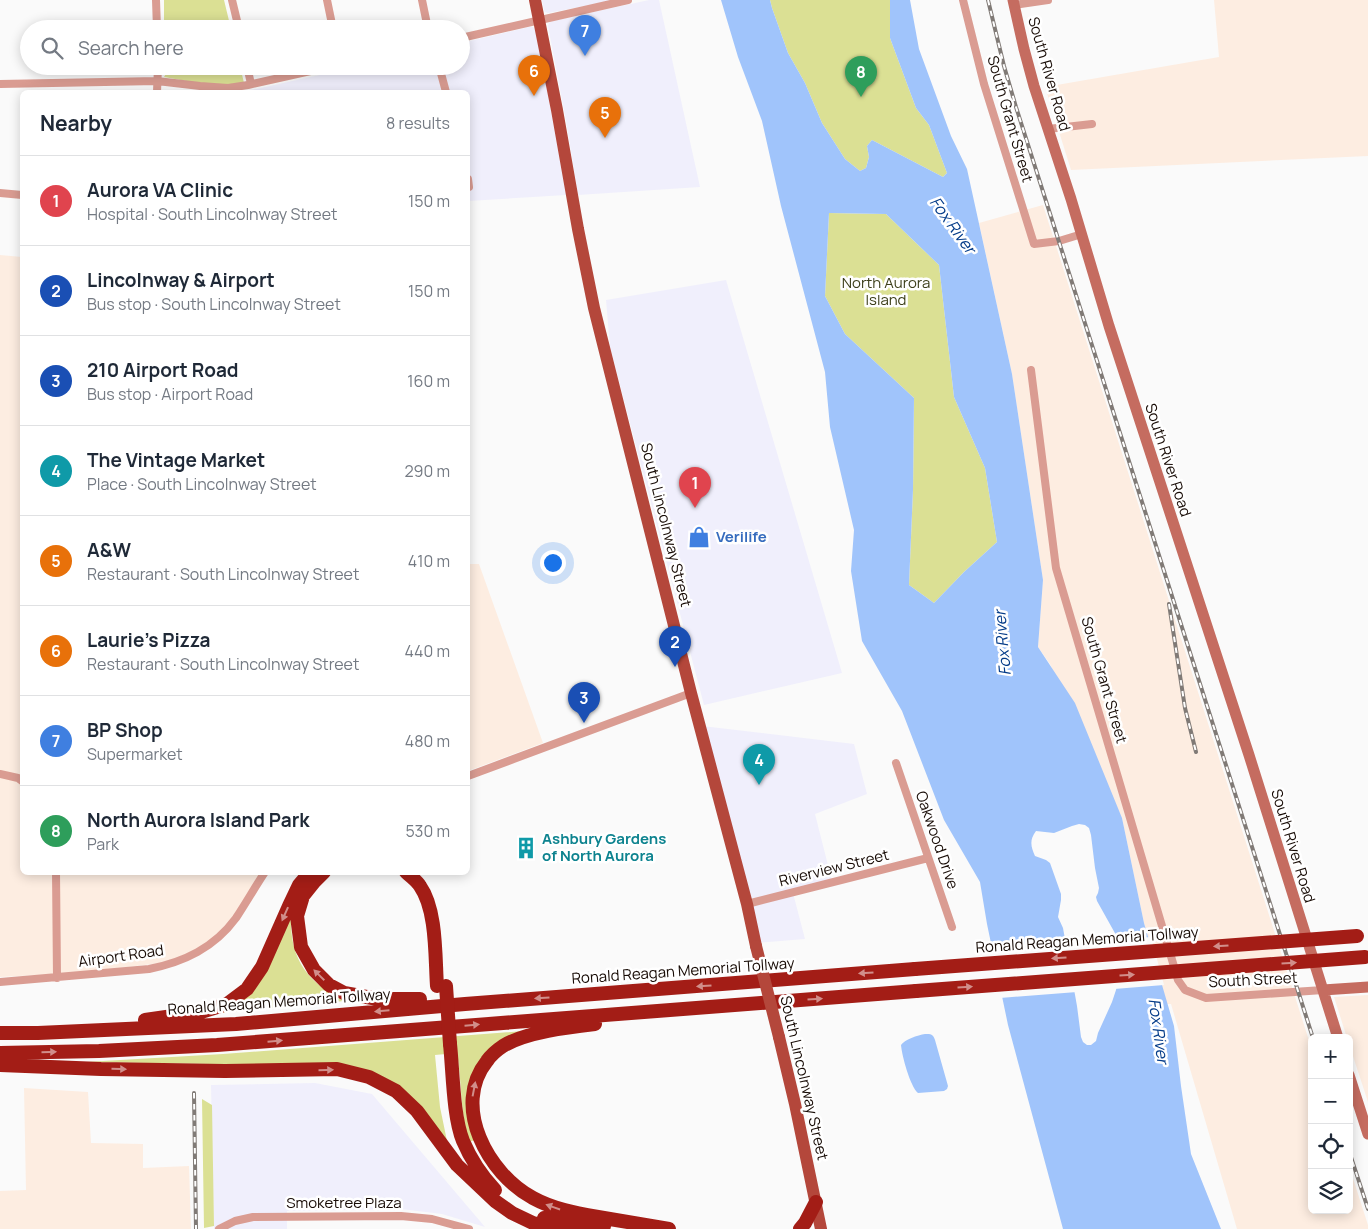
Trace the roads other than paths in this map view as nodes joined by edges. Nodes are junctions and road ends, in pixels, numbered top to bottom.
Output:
1 (156, 0) edge
2 (232, 0) edge
3 (327, 0) edge
4 (422, 0) edge
5 (535, 0) edge
6 (628, 0) edge
7 (963, 0) edge
8 (1048, 0) edge
9 (1014, 2) edge
10 (157, 20) edge
11 (236, 20) edge
12 (331, 20) edge
13 (426, 20) edge
14 (540, 20) junction
15 (470, 36) edge
16 (157, 75) edge
17 (249, 75) edge
18 (292, 75) edge
19 (441, 75) edge
20 (157, 81) junction
21 (0, 84) edge
22 (251, 84) junction
23 (157, 90) edge
24 (445, 90) edge
25 (1092, 124) dead end
26 (1048, 129) junction
27 (0, 193) edge
28 (20, 195) edge
29 (1082, 234) junction
30 (1031, 370) dead end
31 (691, 693) junction
32 (896, 763) dead end
33 (0, 774) edge
34 (470, 775) edge
35 (20, 780) edge
36 (928, 858) junction
37 (56, 875) edge
38 (263, 875) edge
39 (308, 875) edge
40 (321, 875) edge
41 (409, 875) edge
42 (422, 875) edge
43 (746, 904) junction
44 (952, 927) dead end
45 (1362, 936) edge
46 (1366, 957) edge
47 (57, 978) junction
48 (0, 982) edge
49 (442, 986) junction
50 (1368, 987) edge
51 (1185, 990) joint
52 (1323, 990) junction
53 (465, 1004) junction
54 (662, 1010) junction
55 (82, 1031) junction
56 (0, 1034) edge
57 (1337, 1034) edge
58 (446, 1044) junction
59 (0, 1053) edge
60 (0, 1065) edge
61 (1350, 1079) edge
62 (1368, 1134) edge
63 (496, 1201) junction
64 (816, 1202) junction
65 (219, 1229) edge
66 (469, 1229) edge
67 (556, 1229) edge
68 (640, 1229) edge
69 (669, 1229) edge
70 (800, 1229) edge
71 (821, 1229) edge

1 - 10 street
2 - 11 street
3 - 12 street
4 - 13 street
5 - 14 main road, South Lincolnway Street
6 - 14 street
7 - 29 street, South Grant Street
8 - 9 street
9 - 26 main road, South River Road
14 - 15 street
14 - 31 main road, South Lincolnway Street
16 - 20 street
17 - 22 street
18 - 22 street
19 - 24 street
20 - 21 street
20 - 22 street
20 - 23 street
25 - 26 street
26 - 29 main road, South River Road
27 - 28 street
29 - 52 main road, South River Road
30 - 51 street, South Grant Street
31 - 34 street
31 - 43 main road, South Lincolnway Street
32 - 36 street, Oakwood Drive
33 - 35 street
36 - 43 street, Riverview Street
36 - 44 street, Oakwood Drive
37 - 47 street
38 - 47 street, Airport Road
39 -> 55 highway
53 -> 40 highway
41 - 49 highway
42 - 49 highway
43 - 64 main road, South Lincolnway Street, bridge
45 -> 53 highway, Ronald Reagan Memorial Tollway, bridge
54 -> 46 highway, bridge
47 - 48 street, Airport Road
49 - 58 highway, bridge
50 - 52 main road
51 - 52 street, South Street
52 - 57 main road, South River Road
53 -> 55 highway, Ronald Reagan Memorial Tollway
59 -> 54 highway
69 -> 54 highway
55 - 56 highway, Ronald Reagan Memorial Tollway
58 - 63 highway
58 - 68 highway
60 -> 63 highway
61 - 62 main road
63 - 67 highway
64 - 70 highway
64 - 71 main road, South Lincolnway Street
65 - 66 street, Smoketree Plaza

